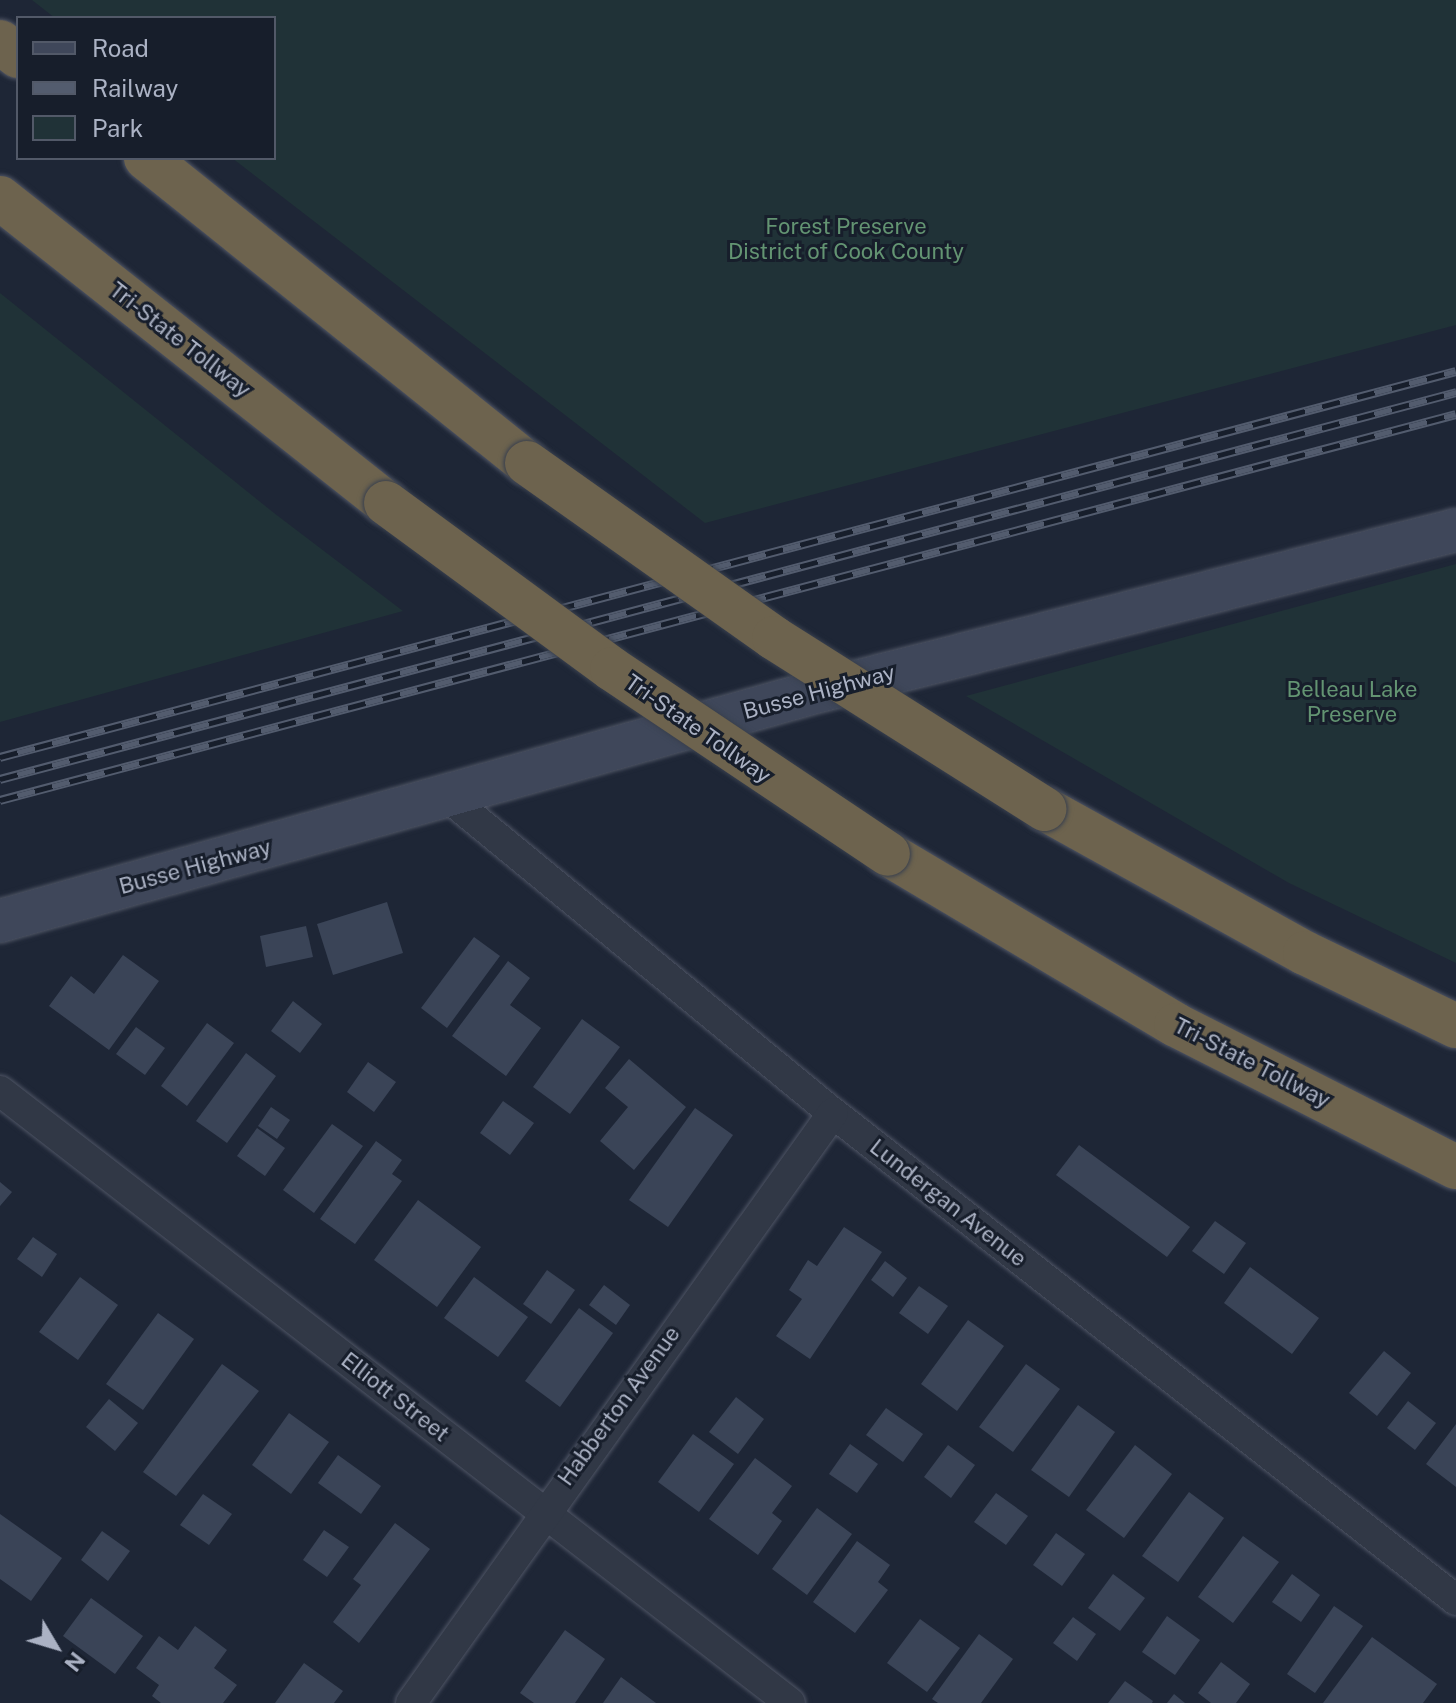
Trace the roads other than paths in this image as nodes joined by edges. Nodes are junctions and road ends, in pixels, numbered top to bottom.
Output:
1 (0, 42) edge
2 (16, 54) edge
3 (148, 160) edge
4 (0, 198) edge
5 (1456, 530) edge
6 (448, 797) junction
7 (0, 921) edge
8 (1456, 1026) edge
9 (0, 1091) edge
10 (833, 1113) junction
11 (1456, 1167) edge
12 (543, 1512) junction
13 (1456, 1600) edge
14 (411, 1703) edge
15 (790, 1703) edge

1 - 2 highway
3 - 8 highway, bridge
4 - 11 highway, Tri-State Tollway, bridge
5 - 6 main road, Busse Highway
6 - 7 main road, Busse Highway
6 - 10 street, Lundergan Avenue
9 - 12 street, Elliott Street
10 - 12 street, Habberton Avenue
10 - 13 street, Lundergan Avenue
12 - 14 street, Habberton Avenue
12 - 15 street, Elliott Street

